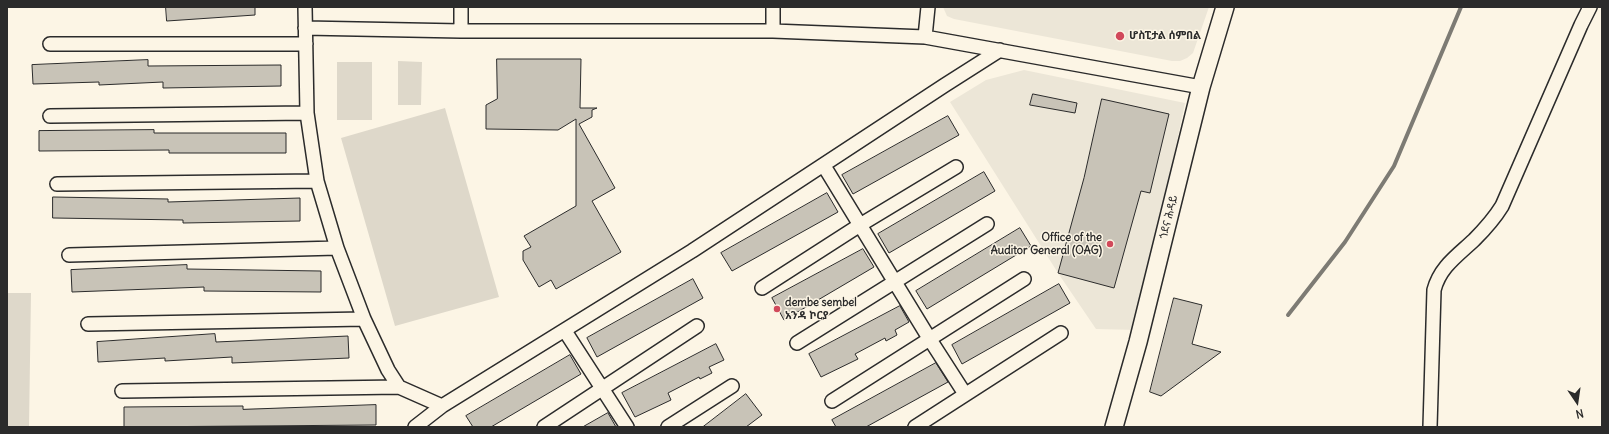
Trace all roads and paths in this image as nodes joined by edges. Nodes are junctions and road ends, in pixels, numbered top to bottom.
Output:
1 (305, 7) edge
2 (460, 7) edge
3 (773, 7) edge
4 (928, 7) edge
5 (1225, 7) edge
6 (1590, 7) edge
7 (305, 28) junction
8 (461, 31) junction
9 (773, 31) junction
10 (925, 37) junction
11 (50, 44) dead end
12 (306, 44) junction
13 (1000, 50) junction
14 (1201, 87) junction
15 (306, 113) junction
16 (50, 116) dead end
17 (824, 166) junction
18 (956, 167) dead end
19 (317, 181) junction
20 (57, 184) dead end
21 (987, 224) dead end
22 (860, 225) junction
23 (337, 248) junction
24 (69, 255) dead end
25 (1024, 279) dead end
26 (895, 283) junction
27 (762, 288) dead end
28 (364, 320) junction
29 (88, 324) dead end
30 (697, 326) dead end
31 (565, 331) junction
32 (1061, 333) dead end
33 (929, 338) junction
34 (797, 343) dead end
35 (732, 386) dead end
36 (400, 387) junction
37 (601, 388) junction
38 (122, 391) dead end
39 (965, 394) junction
40 (832, 401) dead end
41 (442, 406) junction
42 (415, 427) edge
43 (544, 427) edge
44 (627, 427) edge
45 (668, 427) edge
46 (915, 427) edge
47 (1114, 427) edge
48 (1430, 427) edge

1 - 7 street
2 - 8 street
3 - 9 street
4 - 10 street
5 - 14 main road, ጎደና ሕዳይ
6 - 48 street
7 - 8 street
7 - 12 street
8 - 9 street
9 - 10 street
10 - 13 street
11 - 12 street
12 - 15 street
13 - 14 street
13 - 17 street
14 - 47 main road, ጎደና ሕዳይ
15 - 16 street
15 - 19 street
17 - 22 street
17 - 31 street
18 - 22 street
19 - 20 street
19 - 23 street
21 - 26 street
22 - 26 street
22 - 27 street
23 - 24 street
23 - 28 street
25 - 33 street
26 - 33 street
26 - 34 street
28 - 29 street
28 - 36 street
30 - 37 street
31 - 37 street
31 - 41 street
32 - 39 street
33 - 39 street
33 - 40 street
35 - 45 street
36 - 38 street
36 - 41 street
37 - 43 street
37 - 44 street
39 - 46 street
41 - 42 street

